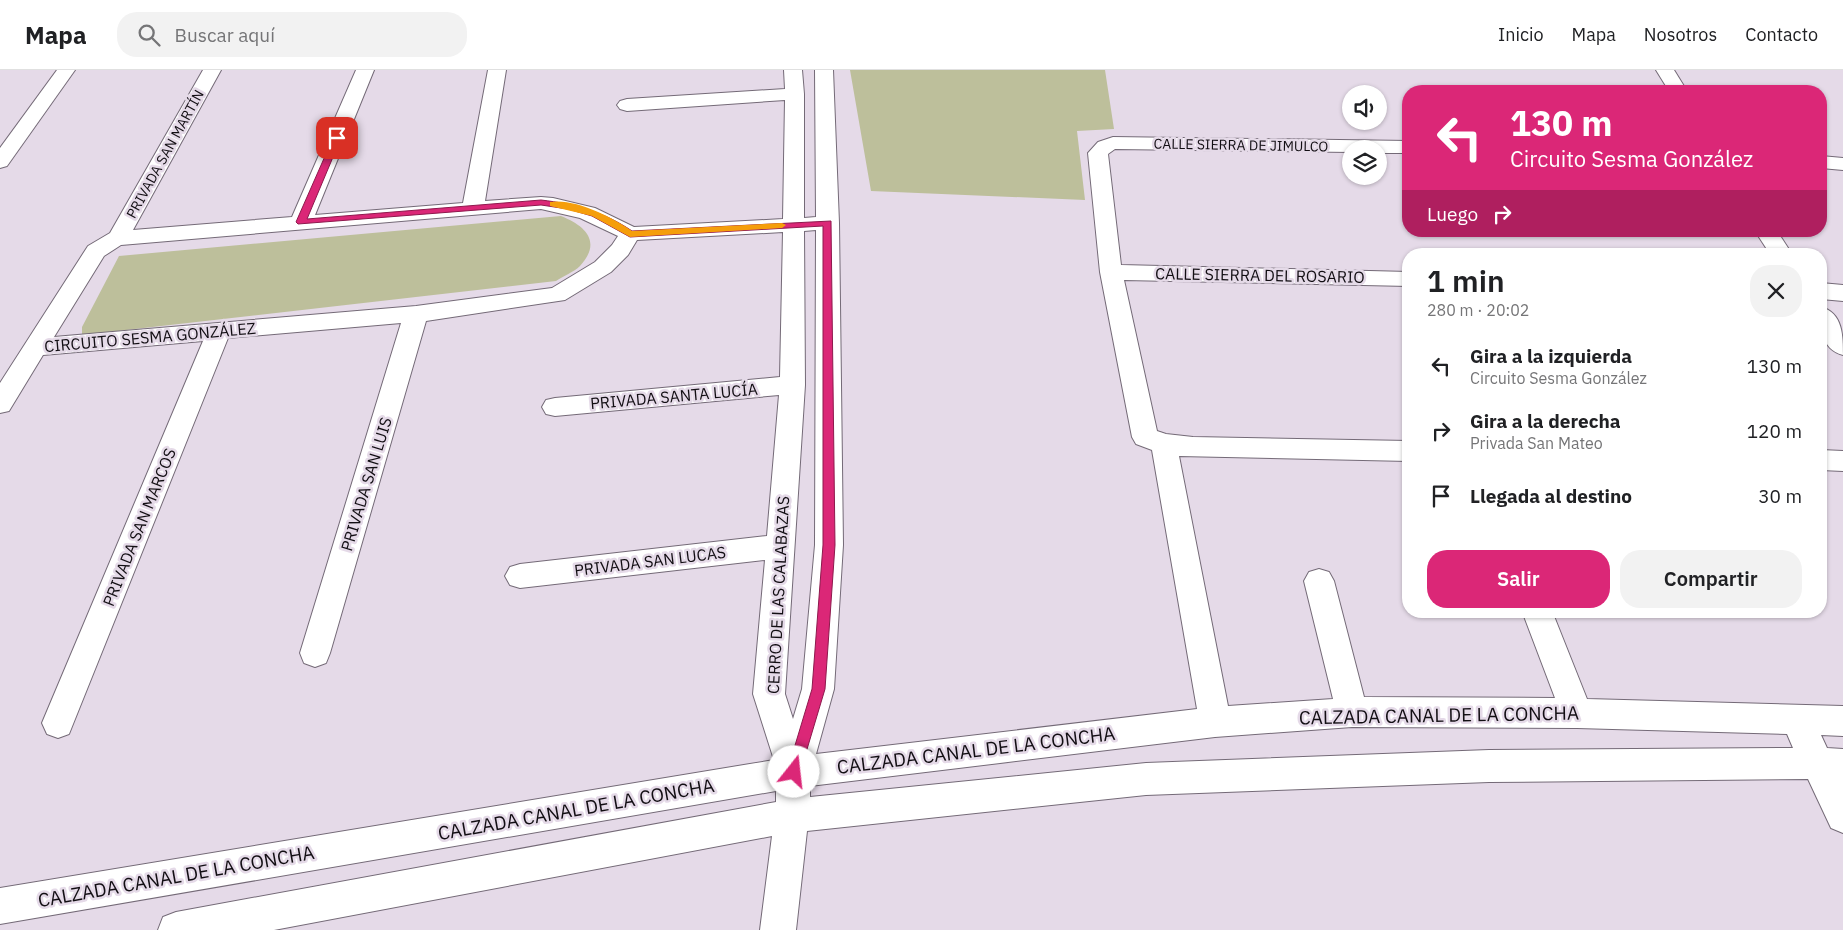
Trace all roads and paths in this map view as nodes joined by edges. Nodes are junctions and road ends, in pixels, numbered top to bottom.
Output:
1 (66, 70) edge
2 (212, 70) edge
3 (365, 70) edge
4 (497, 70) edge
5 (824, 70) edge
6 (1665, 70) edge
7 (794, 82) edge
8 (1674, 85) edge
9 (627, 105) dead end
10 (1402, 147) edge
11 (0, 162) edge
12 (1827, 163) edge
13 (1843, 164) edge
14 (473, 208) junction
15 (301, 222) junction
16 (828, 223) junction
17 (794, 225) junction
18 (630, 234) junction
19 (1770, 237) edge
20 (118, 238) junction
21 (1777, 248) edge
22 (1111, 272) junction
23 (1402, 279) edge
24 (1827, 292) edge
25 (1843, 293) edge
26 (416, 314) junction
27 (1827, 324) edge
28 (219, 331) junction
29 (34, 347) junction
30 (1843, 347) edge
31 (792, 385) junction
32 (0, 404) edge
33 (555, 407) dead end
34 (1164, 444) junction
35 (1402, 452) edge
36 (1827, 460) edge
37 (1843, 461) edge
38 (781, 546) junction
39 (520, 576) dead end
40 (1320, 582) dead end
41 (1540, 618) edge
42 (316, 653) dead end
43 (1352, 712) junction
44 (1577, 713) junction
45 (1796, 719) junction
46 (1843, 721) edge
47 (1215, 722) junction
48 (58, 723) dead end
49 (1830, 764) edge
50 (794, 772) junction
51 (792, 816) junction
52 (1843, 816) edge
53 (0, 906) edge
54 (176, 930) edge
55 (778, 930) edge

1 - 11 street
2 - 20 street, PRIVADA SAN MARTÍN
3 - 15 street
4 - 14 street
5 - 16 street
6 - 8 street
7 - 9 street
7 - 17 street, CERRO DE LAS CALABAZAS
10 - 22 street, CALLE SIERRA DE JIMULCO
12 - 13 street
14 - 15 street, CIRCUITO SESMA GONZÁLEZ
14 - 18 street, CIRCUITO SESMA GONZÁLEZ
15 - 20 street, CIRCUITO SESMA GONZÁLEZ
16 - 17 street
16 - 50 street
17 - 18 street
17 - 31 street, CERRO DE LAS CALABAZAS
18 - 26 street, CIRCUITO SESMA GONZÁLEZ
19 - 21 street
20 - 29 street, CIRCUITO SESMA GONZÁLEZ
22 - 23 street, CALLE SIERRA DEL ROSARIO
22 - 34 street
24 - 25 street
26 - 28 street, CIRCUITO SESMA GONZÁLEZ
26 - 42 street, PRIVADA SAN LUIS
27 - 30 street
28 - 29 street, CIRCUITO SESMA GONZÁLEZ
28 - 48 street, PRIVADA SAN MARCOS
29 - 32 street
31 - 33 street, PRIVADA SANTA LUCÍA
31 - 38 street, CERRO DE LAS CALABAZAS
34 - 35 street
34 - 47 street
36 - 37 street
38 - 39 street, PRIVADA SAN LUCAS
38 - 50 street, CERRO DE LAS CALABAZAS
40 - 43 street
41 - 44 street
43 - 44 street, CALZADA CANAL DE LA CONCHA
43 - 47 street, CALZADA CANAL DE LA CONCHA
44 - 45 street, CALZADA CANAL DE LA CONCHA
45 - 46 street, CALZADA CANAL DE LA CONCHA
45 - 49 street
47 - 50 street, CALZADA CANAL DE LA CONCHA
49 - 51 street
49 - 52 street
50 - 51 street
50 - 53 street, CALZADA CANAL DE LA CONCHA
51 - 54 street
51 - 55 street

